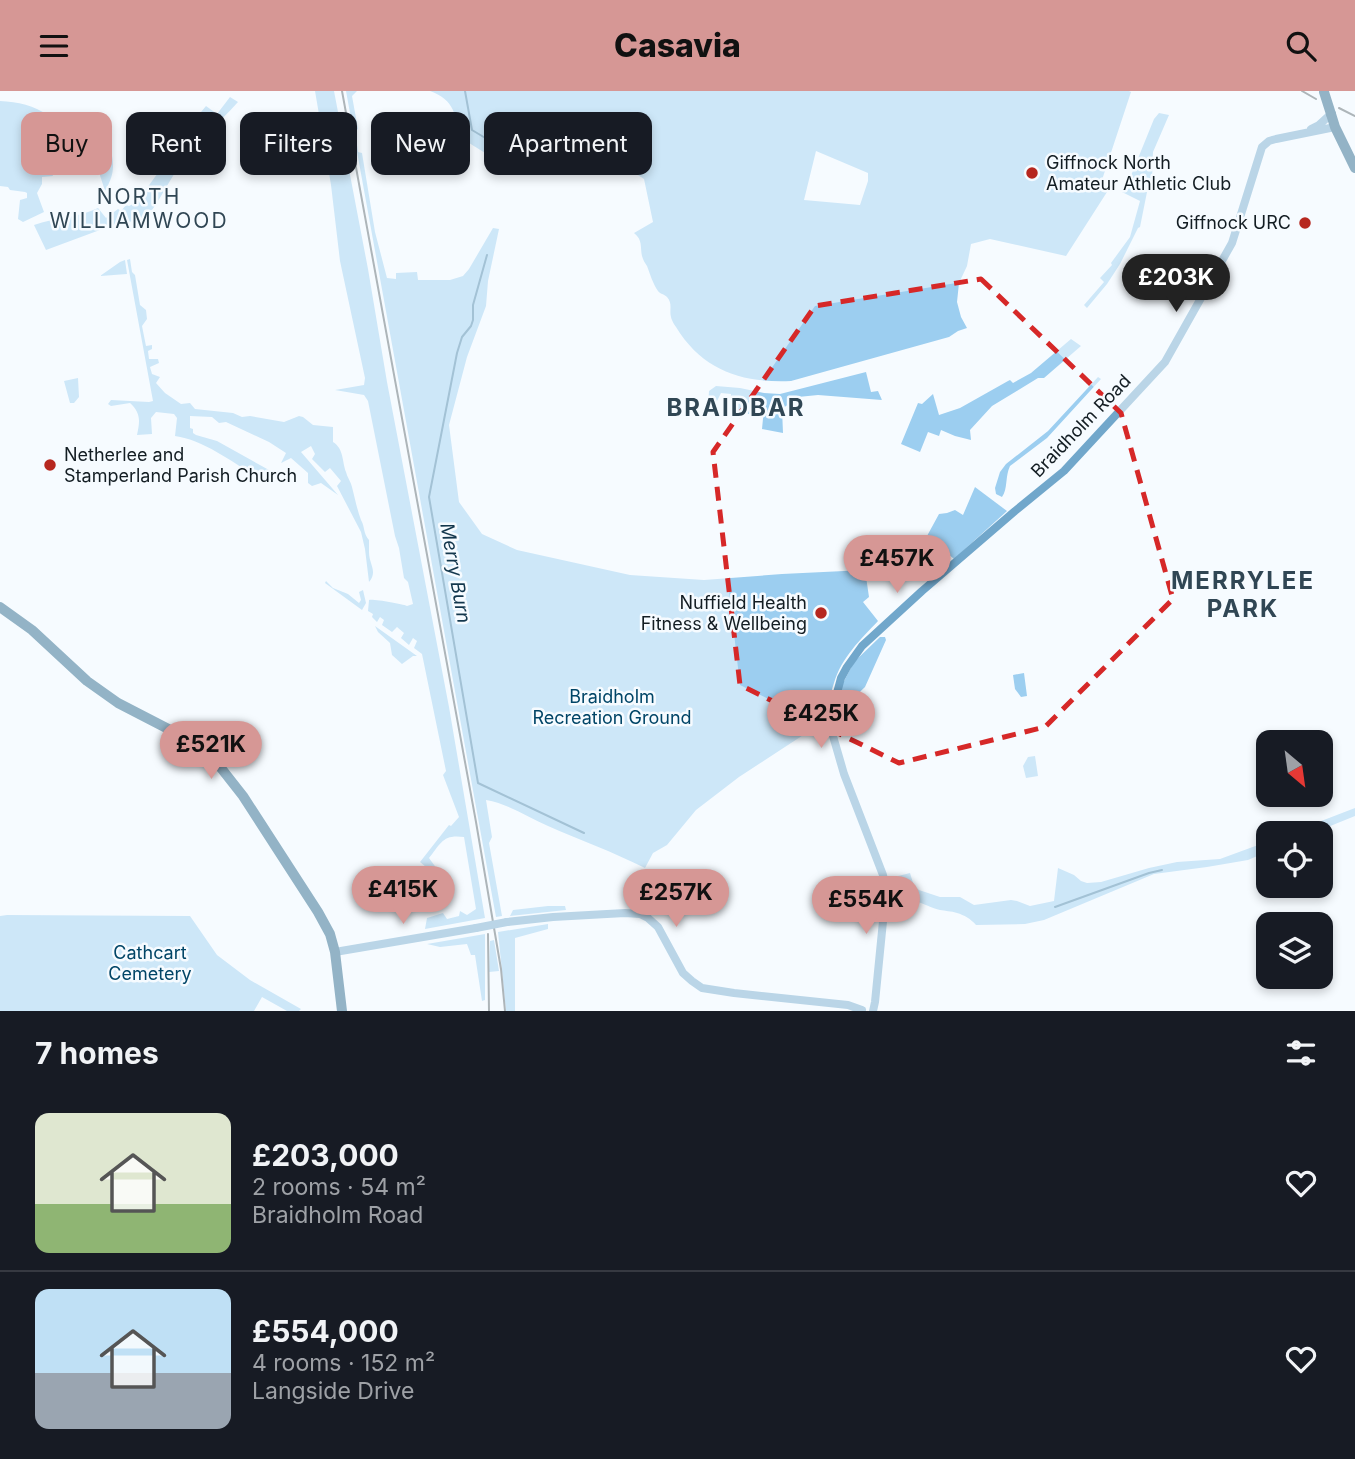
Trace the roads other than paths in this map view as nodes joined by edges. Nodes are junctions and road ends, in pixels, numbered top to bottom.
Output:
1 (1324, 91) edge
2 (1331, 114) junction
3 (1335, 127) junction
4 (1305, 132) junction
5 (1355, 168) edge
6 (3, 609) edge
7 (335, 952) junction
8 (832, 1003) junction
9 (864, 1010) edge
10 (342, 1011) edge
11 (843, 1011) edge

1 - 2 main road, bridge
2 - 3 main road
2 - 4 street, Braidholm Road
3 - 4 street, Braidholm Road
3 - 5 main road
4 - 9 street, Braidholm Road
6 - 7 main road
7 - 8 street, bridge
7 - 10 main road
8 - 9 street
8 - 11 street

